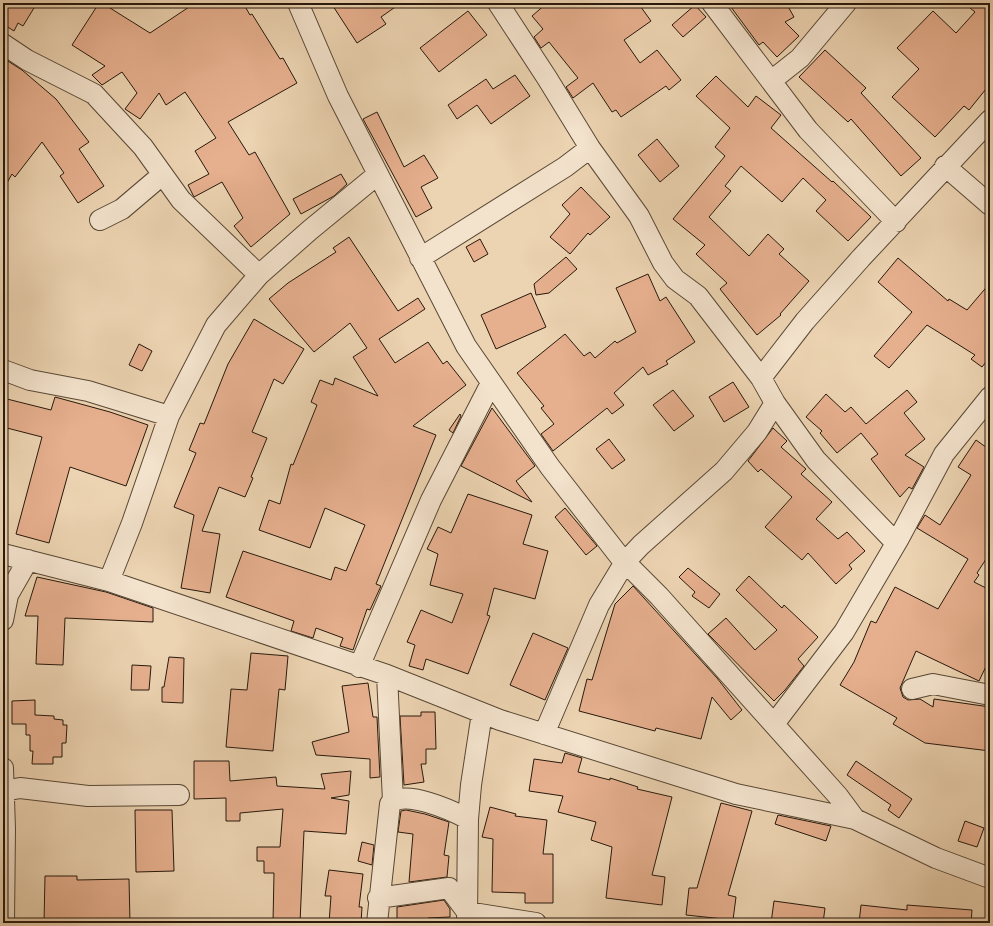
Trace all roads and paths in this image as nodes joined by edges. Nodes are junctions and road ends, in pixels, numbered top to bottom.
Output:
1 (298, 3) edge
2 (498, 3) edge
3 (712, 3) edge
4 (846, 3) edge
5 (3, 44) edge
6 (771, 81) junction
7 (990, 120) edge
8 (590, 148) junction
9 (565, 166) junction
10 (945, 166) junction
11 (162, 175) junction
12 (377, 175) junction
13 (609, 175) junction
14 (990, 205) edge
15 (100, 220) dead end
16 (896, 222) junction
17 (420, 258) junction
18 (259, 275) junction
19 (3, 370) edge
20 (761, 378) junction
21 (492, 383) junction
22 (990, 397) edge
23 (775, 403) junction
24 (169, 416) junction
25 (896, 543) junction
26 (3, 554) edge
27 (28, 560) junction
28 (625, 562) junction
29 (109, 581) junction
30 (3, 620) edge
31 (359, 667) junction
32 (387, 676) junction
33 (912, 689) dead end
34 (990, 695) edge
35 (482, 713) junction
36 (774, 724) junction
37 (544, 734) junction
38 (3, 768) edge
39 (4, 791) edge
40 (180, 795) dead end
41 (393, 801) junction
42 (468, 819) junction
43 (855, 819) junction
44 (990, 878) edge
45 (378, 898) junction
46 (467, 917) edge
47 (4, 923) edge
48 (376, 923) edge
49 (536, 923) edge

1 - 12 street
2 - 8 street
3 - 6 street
4 - 6 street
5 - 11 street
6 - 16 street
7 - 10 street
8 - 9 street
8 - 13 street
9 - 13 street
9 - 17 street
10 - 14 street
10 - 16 street
11 - 15 street
11 - 18 street
12 - 17 street
12 - 18 street
13 - 20 street
16 - 20 street
17 - 21 street
18 - 24 street
19 - 24 street
20 - 23 street
21 - 28 street
21 - 31 street
22 - 25 street
23 - 25 street
23 - 28 street
24 - 29 street
25 - 36 street
26 - 27 street
27 - 29 street
27 - 30 street
28 - 36 street
28 - 37 street
29 - 31 street
31 - 32 street
32 - 35 street
32 - 41 street
33 - 34 street
35 - 37 street
35 - 42 street
36 - 43 street
37 - 43 street
38 - 39 street
39 - 40 street
39 - 47 street
41 - 42 street
41 - 45 street
42 - 46 street
43 - 44 street
45 - 46 street
45 - 48 street
46 - 49 street

